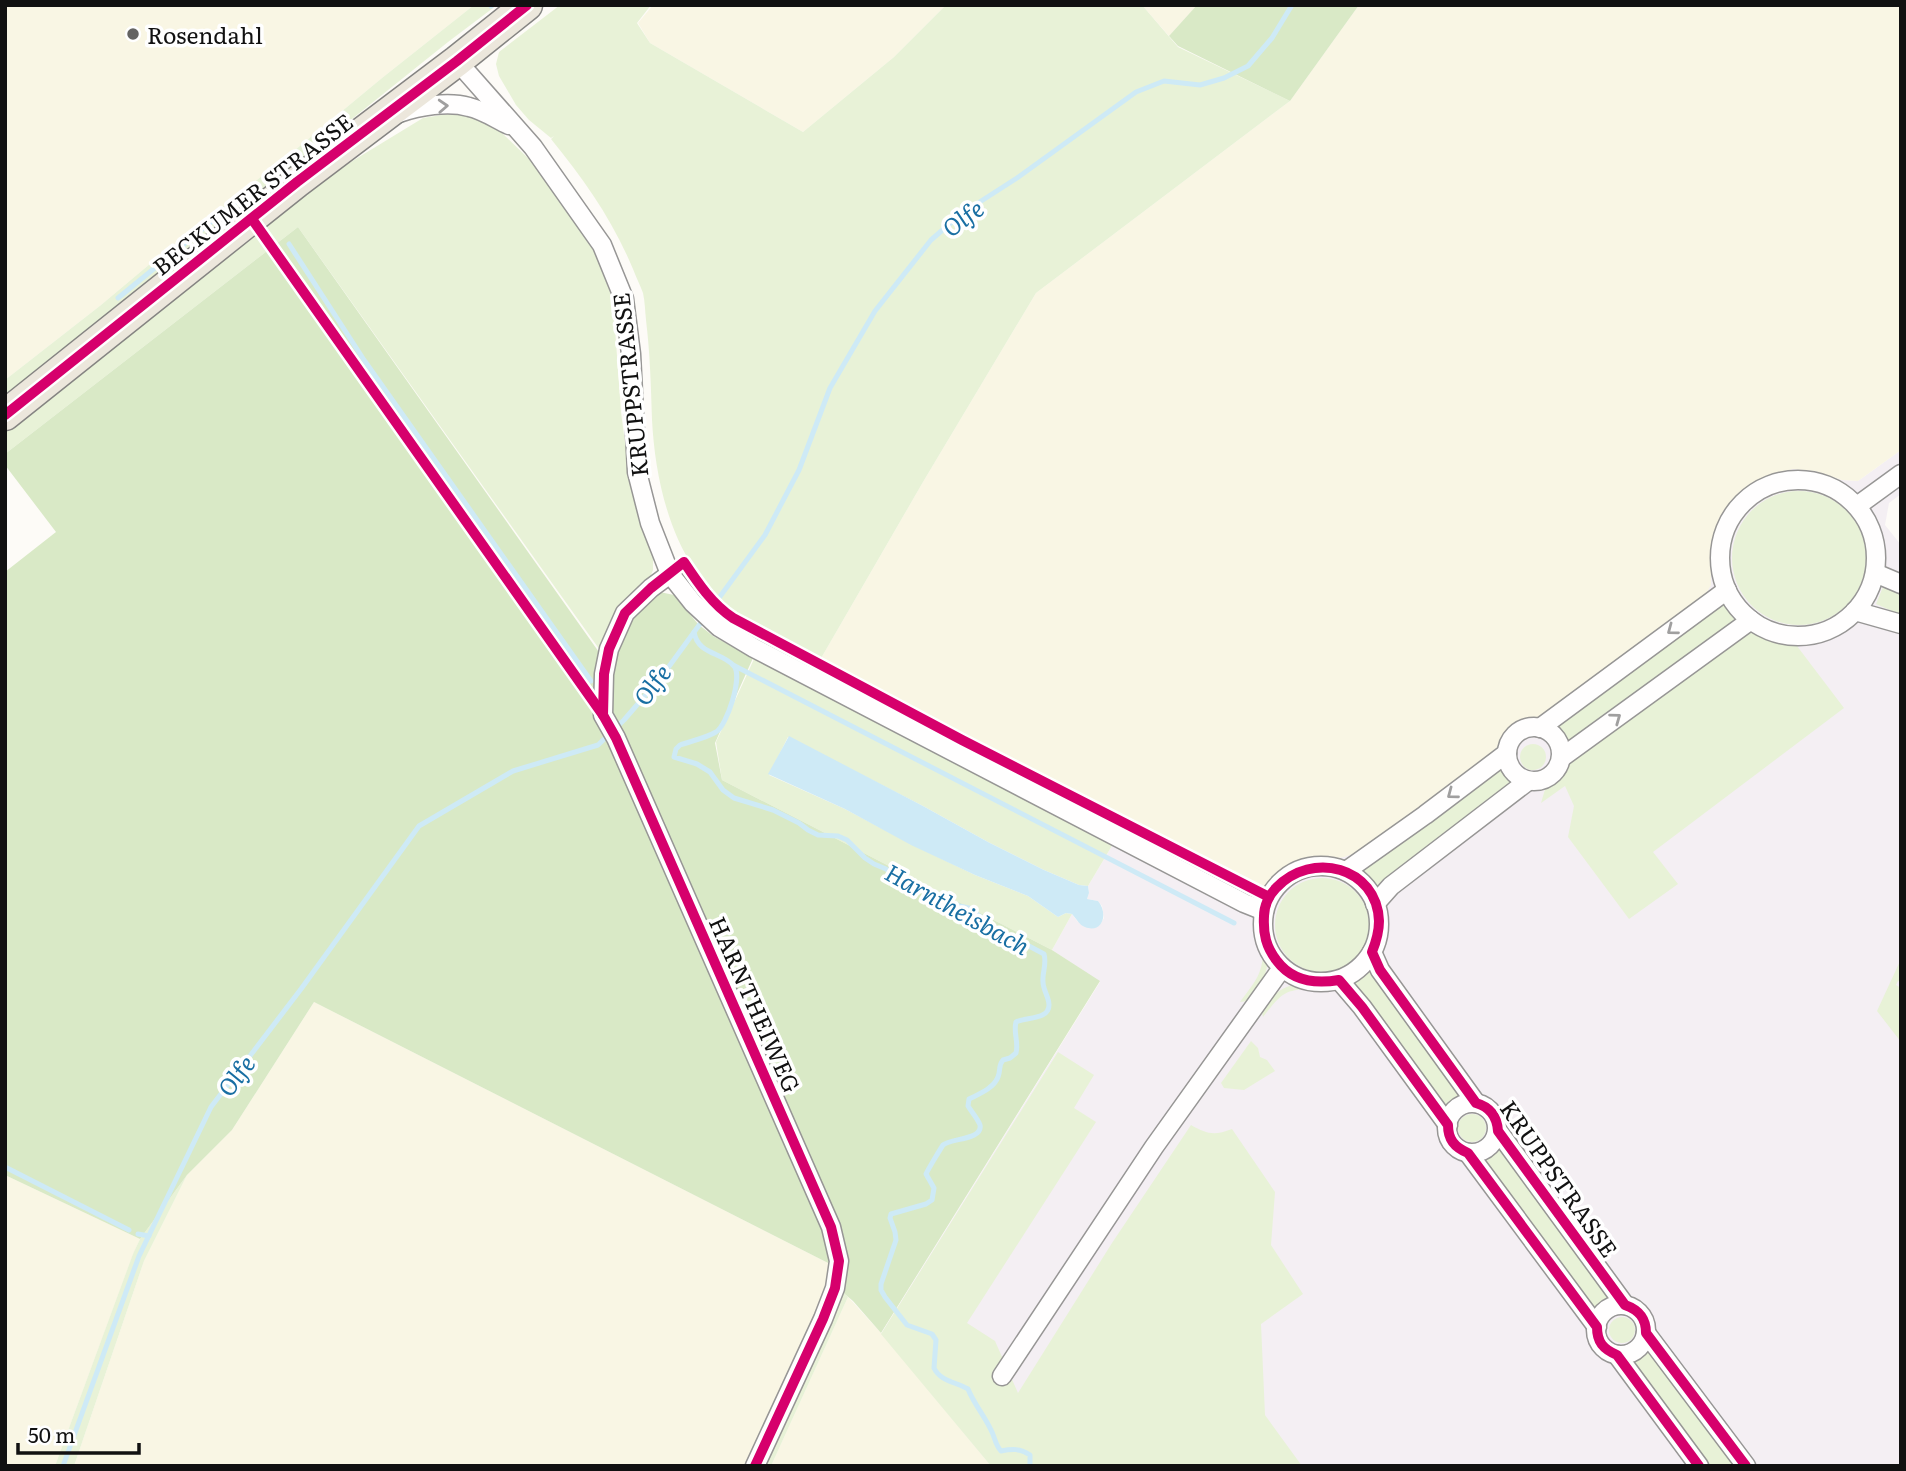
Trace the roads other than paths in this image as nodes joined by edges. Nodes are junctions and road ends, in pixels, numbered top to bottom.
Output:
1 (527, 5) edge
2 (457, 61) junction
3 (377, 121) junction
4 (515, 128) junction
5 (5, 415) edge
6 (1901, 474) edge
7 (1857, 506) junction
8 (670, 573) junction
9 (1875, 573) junction
10 (1901, 584) edge
11 (1727, 590) junction
12 (1855, 611) junction
13 (1751, 620) junction
14 (1901, 624) edge
15 (1540, 728) junction
16 (1507, 752) junction
17 (1561, 758) junction
18 (1528, 781) junction
19 (1346, 872) junction
20 (1267, 904) junction
21 (1375, 904) junction
22 (1372, 952) junction
23 (1282, 968) junction
24 (1339, 979) junction
25 (1476, 1103) junction
26 (1448, 1125) junction
27 (1497, 1131) junction
28 (1468, 1153) junction
29 (1625, 1305) junction
30 (1597, 1327) junction
31 (1646, 1333) junction
32 (1617, 1355) junction
33 (1002, 1376) dead end
34 (755, 1466) edge
35 (1699, 1466) edge
36 (1746, 1466) edge

1 - 2 main road, BECKUMER STRASSE
2 - 3 main road, BECKUMER STRASSE
2 - 4 street, KRUPPSTRASSE
3 -> 4 street
3 - 5 main road, BECKUMER STRASSE
4 - 8 street, KRUPPSTRASSE
6 - 7 street
7 - 9 street
7 - 11 street
8 - 20 street, KRUPPSTRASSE
8 - 34 street, HARNTHEIWEG
9 - 10 street
9 - 12 street
11 - 13 street
11 -> 15 street
12 - 13 street
12 - 14 street
17 -> 13 street
15 - 16 street
15 - 17 street
16 - 18 street
16 -> 19 street
17 - 18 street
18 - 21 street
19 - 20 street
19 - 21 street
20 - 23 street
21 - 22 street
22 - 24 street
22 - 25 street, KRUPPSTRASSE
23 - 24 street
23 - 33 street
24 - 26 street
25 - 26 street, KRUPPSTRASSE
25 - 27 street, KRUPPSTRASSE
26 - 28 street
27 - 28 street, KRUPPSTRASSE
27 - 29 street, KRUPPSTRASSE
28 - 30 street
29 - 30 street
29 - 31 street, KRUPPSTRASSE
30 - 32 street
31 - 32 street
31 - 36 street, KRUPPSTRASSE
32 - 35 street

